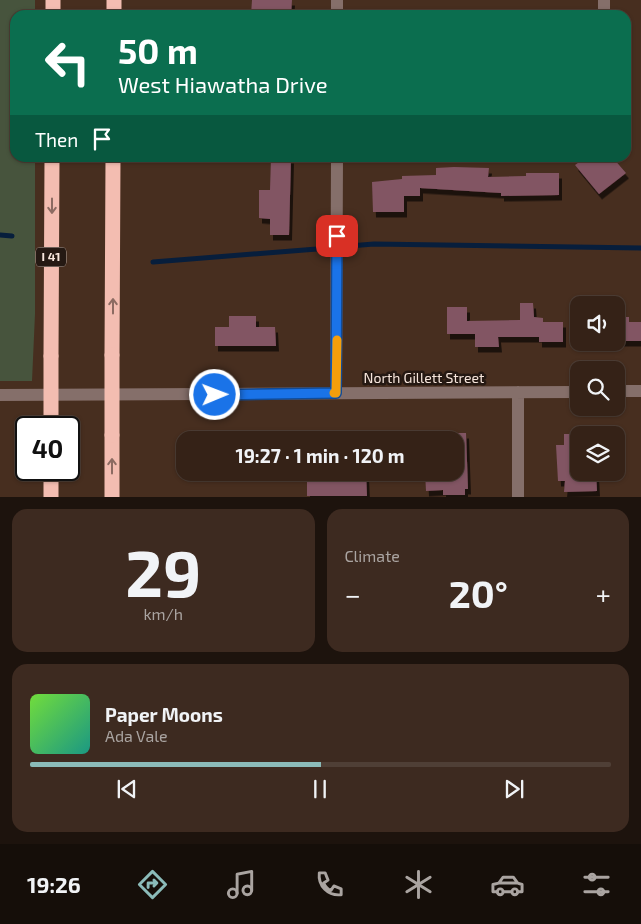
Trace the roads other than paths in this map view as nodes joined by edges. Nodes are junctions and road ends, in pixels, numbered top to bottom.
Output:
1 (52, 162) edge
2 (113, 162) edge
3 (336, 162) edge
4 (625, 391) edge
5 (641, 391) edge
6 (518, 392) junction
7 (570, 392) edge
8 (336, 393) junction
9 (0, 395) edge
10 (51, 416) edge
11 (51, 481) edge
12 (51, 496) edge
13 (112, 496) edge
14 (518, 496) edge

1 -> 10 highway, I 41, bridge
13 -> 2 highway, bridge
3 - 8 street
4 - 5 street
6 - 7 street, North Gillett Street
6 - 8 street, North Gillett Street
6 - 14 street
8 - 9 street, North Gillett Street
11 - 12 highway

